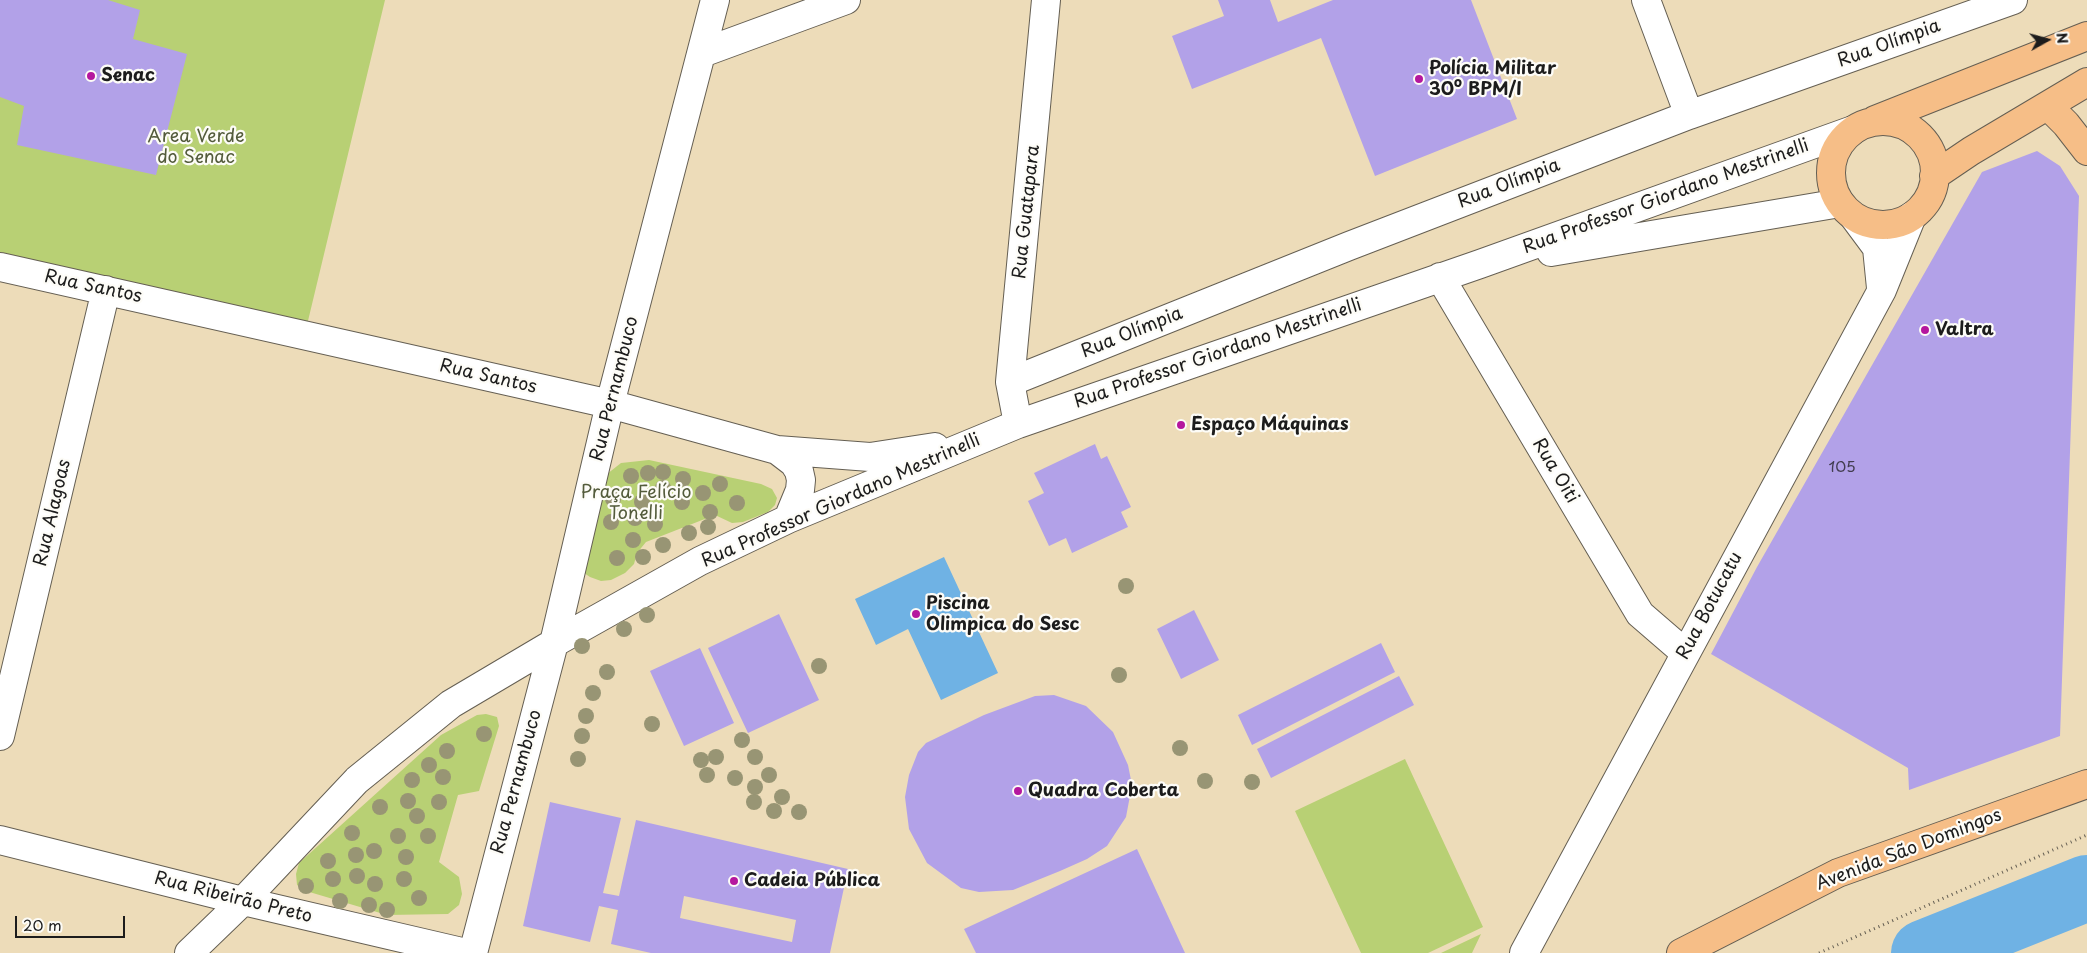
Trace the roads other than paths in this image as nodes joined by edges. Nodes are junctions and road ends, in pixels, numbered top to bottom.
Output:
1 (715, 0) edge
2 (846, 0) edge
3 (1046, 0) edge
4 (1646, 0) edge
5 (2013, 0) edge
6 (2087, 36) edge
7 (702, 53) junction
8 (2087, 82) edge
9 (2049, 107) junction
10 (1690, 115) junction
11 (1862, 126) junction
12 (2087, 151) edge
13 (1934, 176) junction
14 (1847, 210) junction
15 (1912, 216) junction
16 (1480, 264) junction
17 (0, 267) edge
18 (1440, 277) junction
19 (106, 290) junction
20 (1882, 290) junction
21 (1010, 382) junction
22 (610, 404) junction
23 (1018, 424) junction
24 (978, 440) junction
25 (777, 450) junction
26 (788, 520) junction
27 (554, 643) junction
28 (1684, 652) junction
29 (0, 736) edge
30 (2087, 784) edge
31 (0, 840) edge
32 (243, 901) junction
33 (1541, 923) junction
34 (189, 953) edge
35 (466, 953) edge
36 (473, 953) edge
37 (1524, 953) edge
38 (1550, 953) edge
39 (1681, 953) edge

1 - 7 street, Rua Pernambuco
2 - 7 street
3 - 21 street, Rua Guatapara
4 - 10 street
5 - 10 street, Rua Olímpia
6 - 11 main road, Rua Professor Giordano Mestrinelli
7 - 22 street, Rua Pernambuco
8 - 9 main road
9 - 12 main road
9 - 13 main road
10 - 21 street, Rua Olímpia
11 - 13 main road
11 - 14 main road
11 - 16 street, Rua Professor Giordano Mestrinelli
13 - 15 main road
14 - 15 main road
14 - 16 street, Rua Professor Giordano Mestrinelli
14 - 20 street
15 - 20 street, Rua Botucatu
16 - 18 street, Rua Professor Giordano Mestrinelli
17 - 19 street, Rua Santos
18 - 23 street, Rua Professor Giordano Mestrinelli
18 - 28 street, Rua Oiti
19 - 22 street, Rua Santos
19 - 29 street, Rua Alagoas
20 - 28 street, Rua Botucatu
21 - 23 street, Rua Guatapara
22 - 25 street, Rua Santos
22 - 27 street, Rua Pernambuco
23 - 24 street, Rua Professor Giordano Mestrinelli
24 - 25 street, Rua Santos
24 - 26 street, Rua Professor Giordano Mestrinelli
25 - 26 street
26 - 27 street, Rua Professor Giordano Mestrinelli
27 - 32 street, Rua Professor Giordano Mestrinelli
27 - 36 street, Rua Pernambuco
28 - 33 street, Rua Botucatu
30 - 39 main road, Avenida São Domingos
31 - 32 street, Rua Ribeirão Preto
32 - 34 street, Rua Professor Giordano Mestrinelli
32 - 35 street, Rua Ribeirão Preto
33 - 37 street, Rua Botucatu
33 - 38 street

